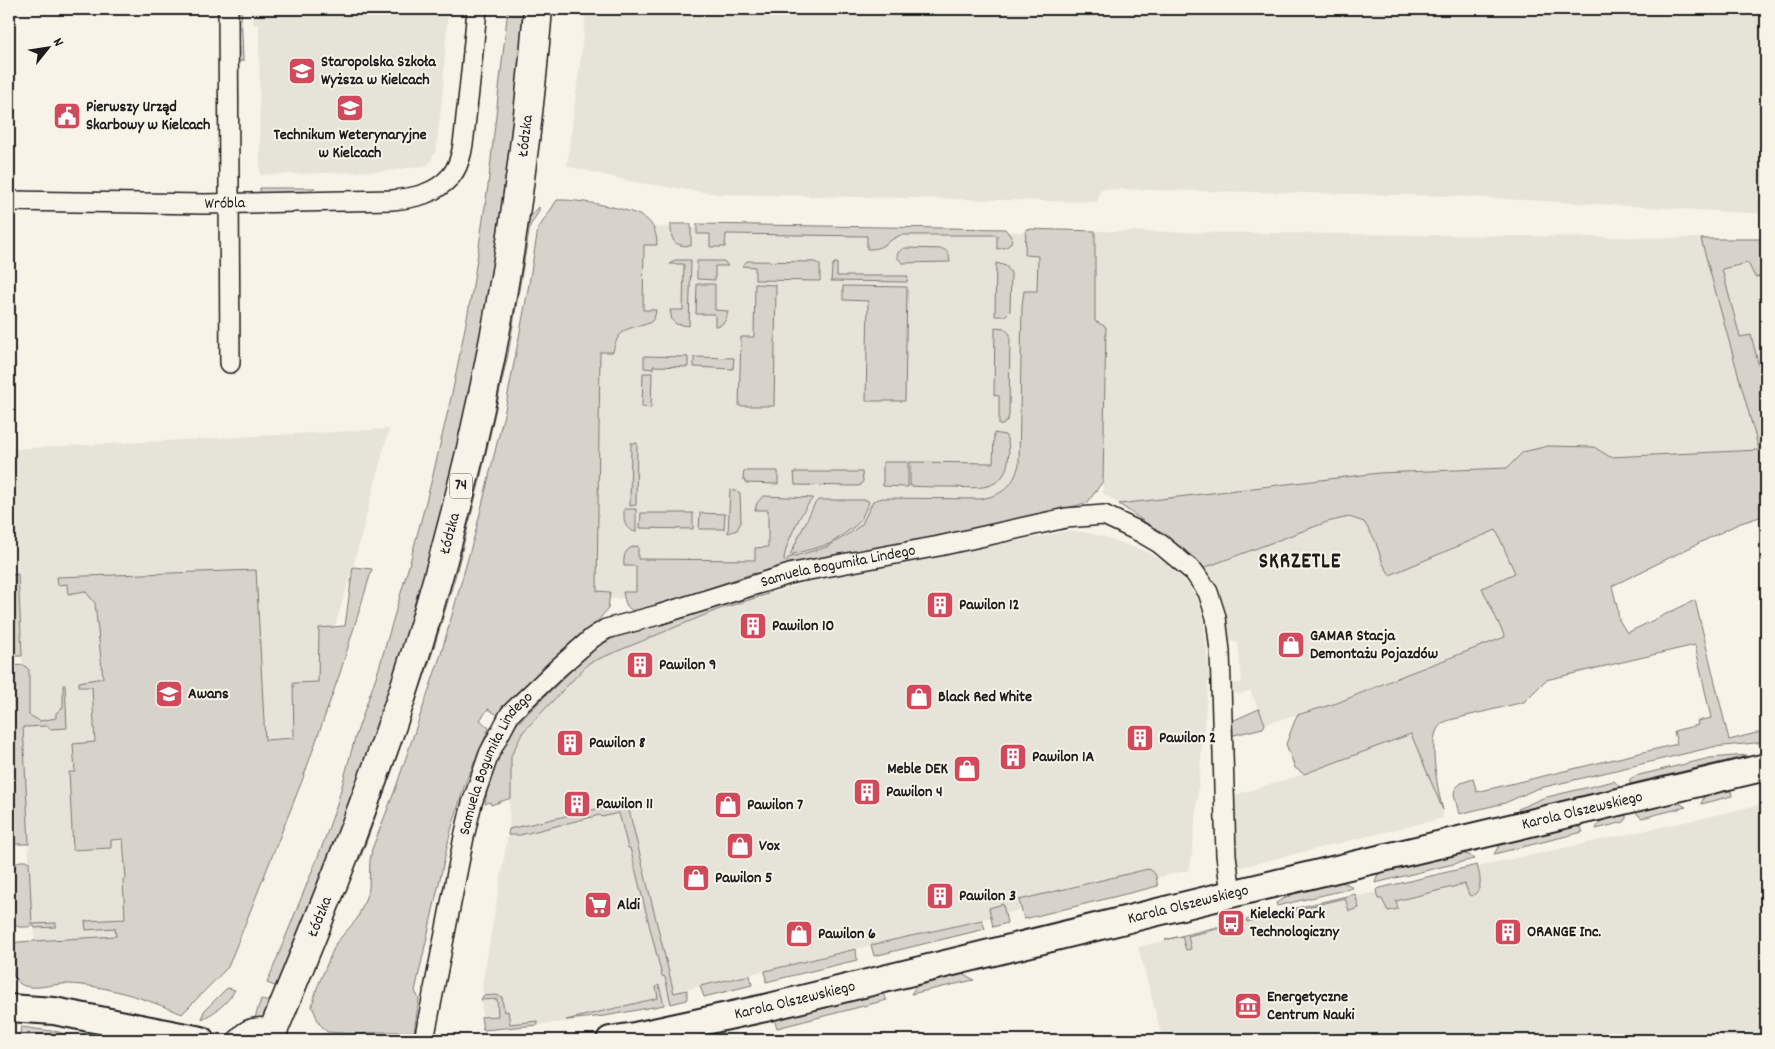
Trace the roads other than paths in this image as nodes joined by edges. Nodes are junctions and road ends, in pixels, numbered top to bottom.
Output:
1 (228, 9) edge
2 (477, 9) edge
3 (538, 9) edge
4 (9, 201) edge
5 (229, 203) junction
6 (230, 363) dead end
7 (1766, 767) edge
8 (1231, 894) junction
9 (9, 1008) edge
10 (272, 1038) edge
11 (201, 1040) edge
12 (243, 1040) edge
13 (424, 1040) edge
14 (610, 1040) edge

1 - 5 street
2 - 5 street, Wróbla
3 - 10 main road, Łódzka / 74
4 - 5 street, Wróbla
5 - 6 street
7 - 8 street, Karola Olszewskiego
8 - 13 street, Samuela Bogumiła Lindego
8 - 14 street, Karola Olszewskiego
9 - 11 street
10 - 12 main road, 74

